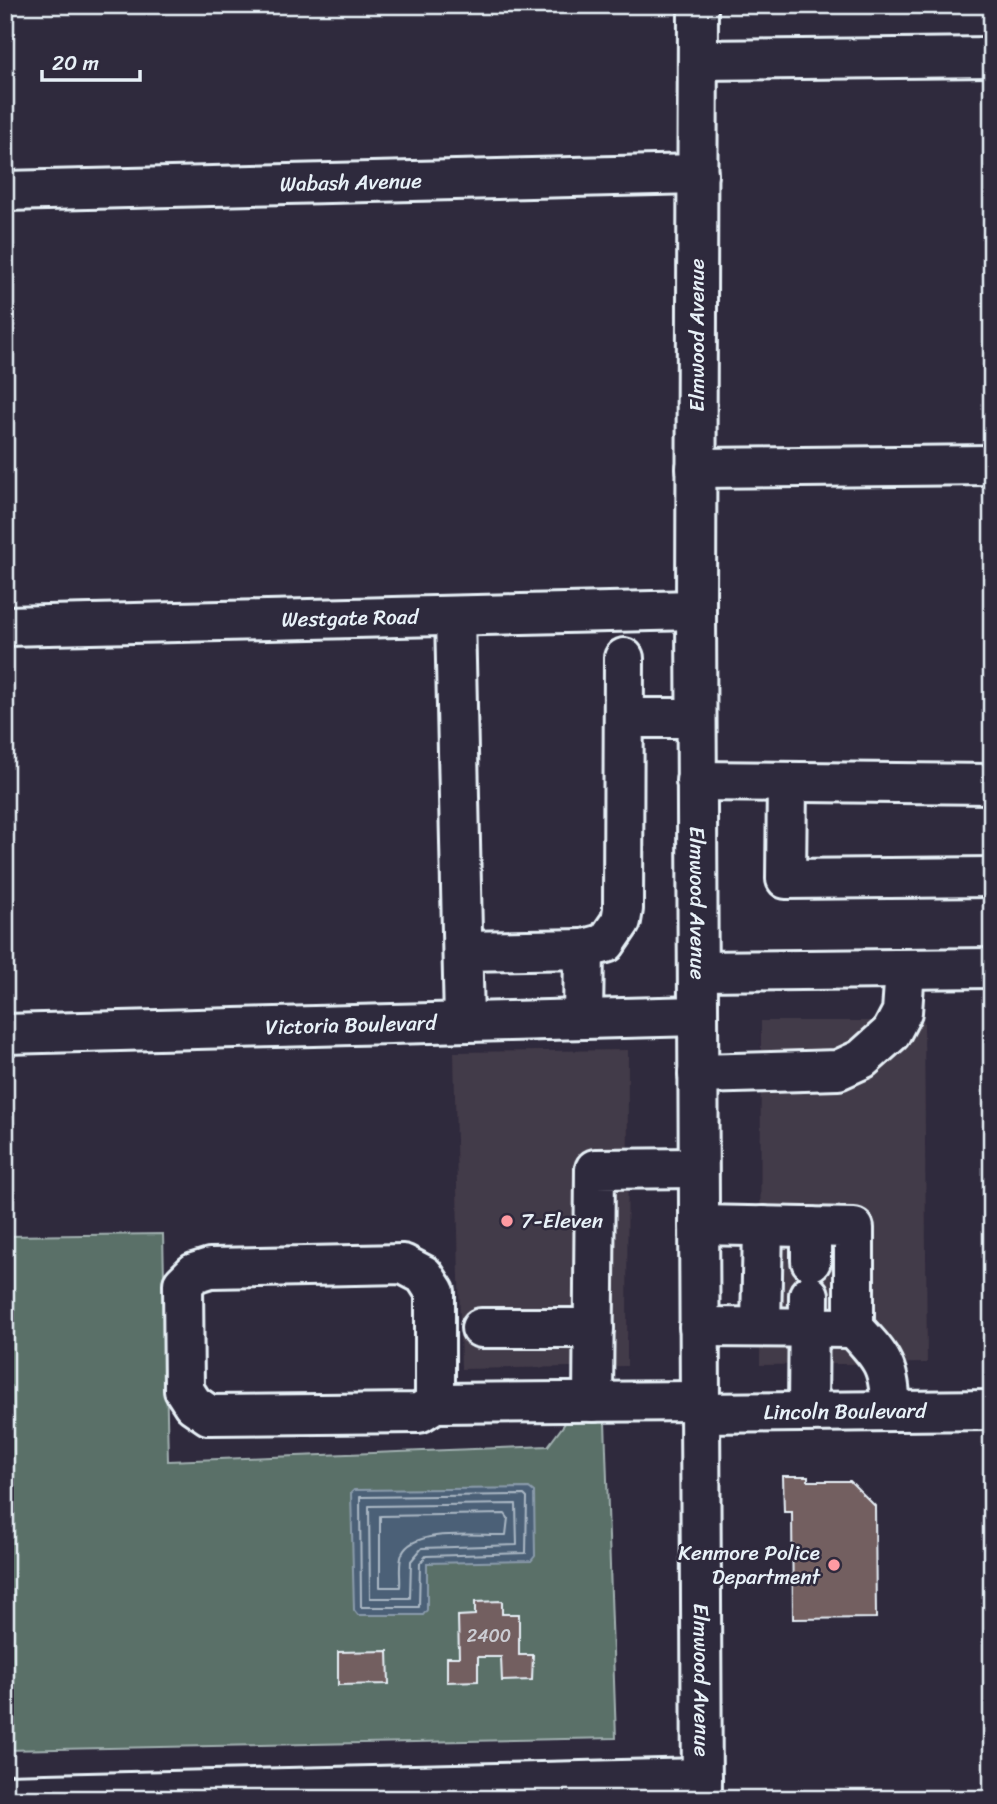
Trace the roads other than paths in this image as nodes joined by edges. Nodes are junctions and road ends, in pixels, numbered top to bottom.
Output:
1 (698, 5) edge
2 (992, 57) edge
3 (698, 60) junction
4 (698, 174) junction
5 (5, 191) edge
6 (992, 466) edge
7 (696, 468) junction
8 (695, 610) junction
9 (455, 616) junction
10 (5, 626) edge
11 (624, 658) dead end
12 (696, 718) junction
13 (624, 719) junction
14 (696, 781) junction
15 (787, 782) junction
16 (992, 784) edge
17 (992, 877) edge
18 (584, 948) junction
19 (463, 951) junction
20 (992, 968) edge
21 (905, 969) junction
22 (698, 971) junction
23 (698, 1016) junction
24 (583, 1018) junction
25 (464, 1022) junction
26 (5, 1034) edge
27 (698, 1074) junction
28 (698, 1168) junction
29 (699, 1225) junction
30 (763, 1226) junction
31 (810, 1278) junction
32 (699, 1327) junction
33 (761, 1327) junction
34 (481, 1328) dead end
35 (594, 1328) junction
36 (854, 1328) junction
37 (593, 1402) junction
38 (435, 1403) junction
39 (699, 1407) junction
40 (992, 1410) edge
41 (808, 1411) junction
42 (891, 1411) junction
43 (702, 1788) edge
44 (5, 1795) edge

1 - 3 street, Elmwood Avenue
2 - 3 street
3 - 4 street, Elmwood Avenue
4 - 5 street, Wabash Avenue
4 - 7 street, Elmwood Avenue
6 - 7 street
7 - 8 street, Elmwood Avenue
8 - 9 street, Westgate Road
8 - 12 street, Elmwood Avenue
9 - 10 street, Westgate Road
9 - 19 street
11 - 13 street
12 - 13 street
12 - 14 street, Elmwood Avenue
13 - 18 street
14 - 15 street
14 - 22 street, Elmwood Avenue
15 - 16 street
15 - 17 street
18 - 19 street
18 - 24 street
19 - 25 street
20 - 21 street
21 - 22 street
21 - 27 street
22 - 23 street, Elmwood Avenue
23 - 24 street, Victoria Boulevard
23 - 27 street, Elmwood Avenue
24 - 25 street, Victoria Boulevard
25 - 26 street, Victoria Boulevard
27 - 28 street, Elmwood Avenue
28 - 29 street, Elmwood Avenue
28 - 35 street
29 - 30 street
29 - 32 street, Elmwood Avenue
30 - 31 street
30 - 33 street
31 - 33 street
31 - 36 street
31 - 36 street
31 - 41 street
32 - 33 street
32 - 39 street, Elmwood Avenue
34 - 35 street
35 - 37 street
36 - 42 street
37 - 38 street, Lincoln Boulevard
37 - 39 street, Lincoln Boulevard
38 - 38 street, Lincoln Boulevard
39 - 41 street, Lincoln Boulevard
39 - 43 street, Elmwood Avenue
40 - 42 street, Lincoln Boulevard
41 - 42 street, Lincoln Boulevard
43 - 44 street

